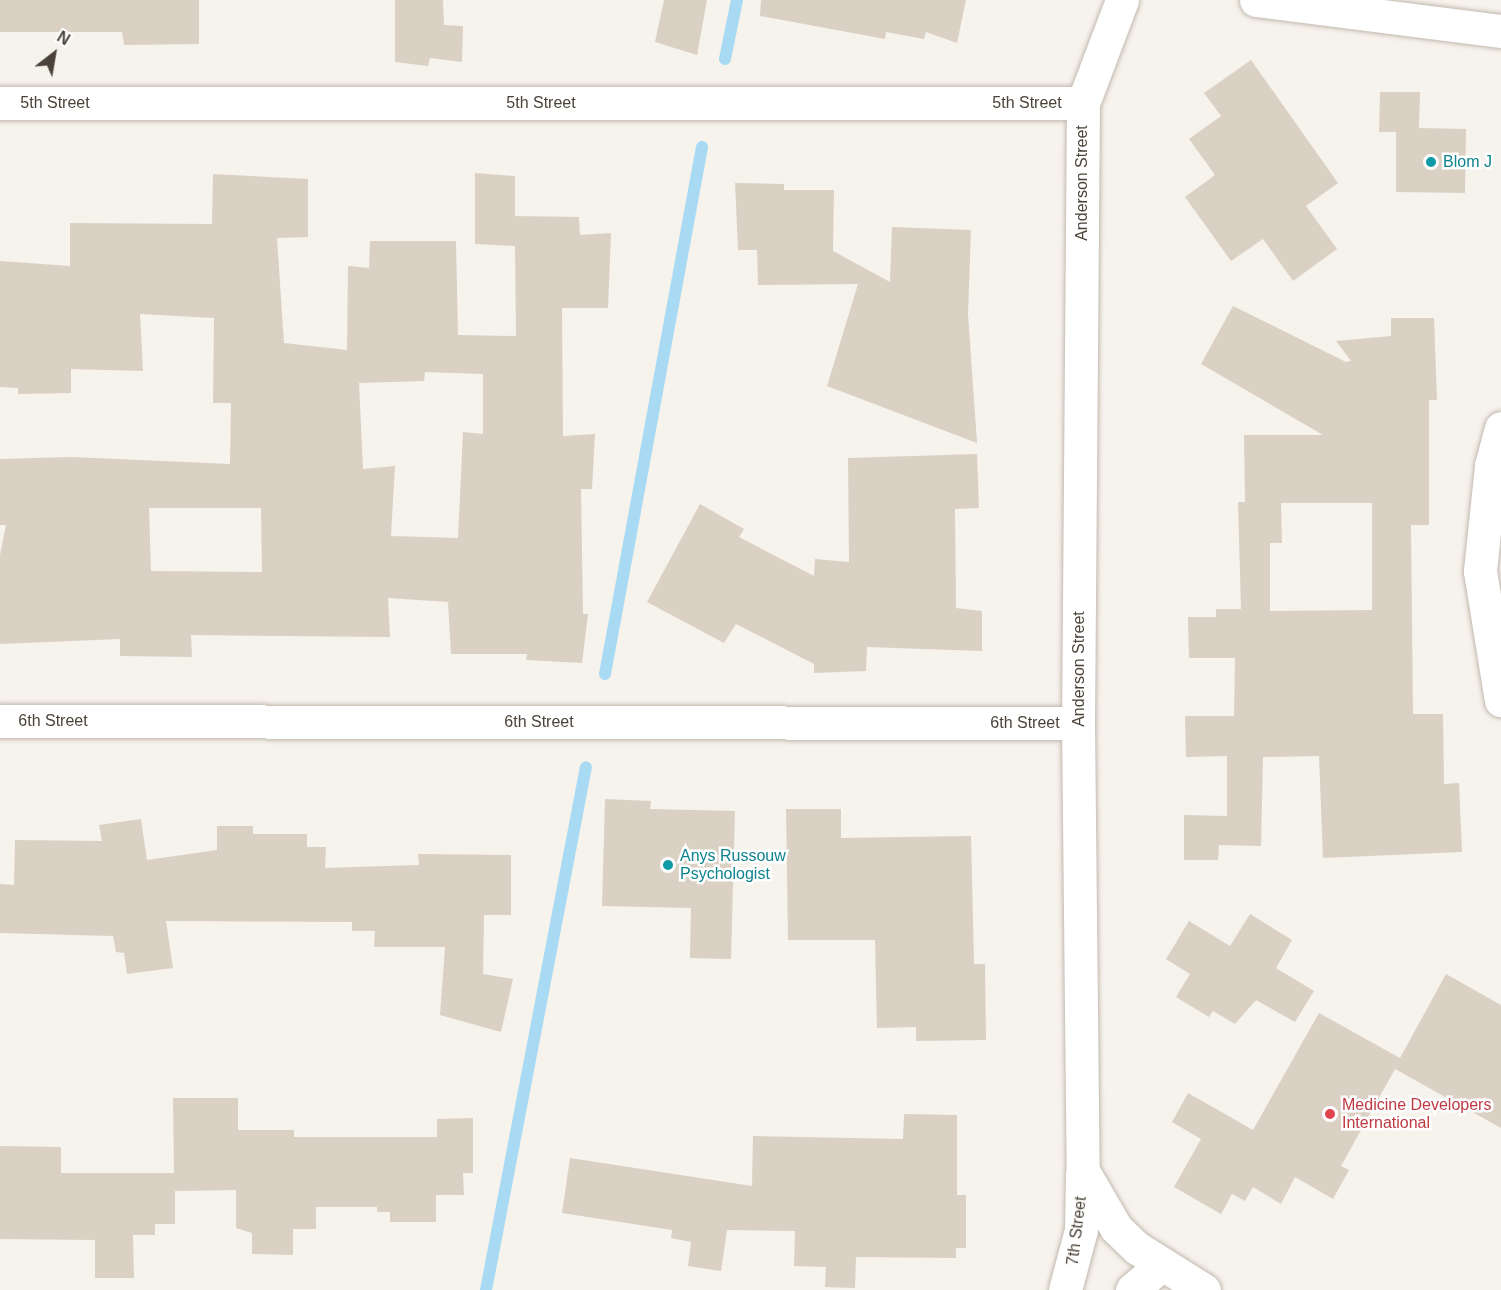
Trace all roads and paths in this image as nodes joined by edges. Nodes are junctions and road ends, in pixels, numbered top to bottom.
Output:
1 (1122, 0) edge
2 (1256, 0) edge
3 (1501, 31) edge
4 (0, 103) edge
5 (1083, 103) junction
6 (1501, 428) edge
7 (1501, 700) edge
8 (0, 721) edge
9 (1078, 723) junction
10 (1083, 1171) junction
11 (1162, 1264) junction
12 (1065, 1290) edge
13 (1132, 1290) edge
14 (1204, 1290) edge

1 - 5 street, Anderson Street
2 - 3 street
4 - 5 street, 5th Street
5 - 9 street, Anderson Street
6 - 7 street
8 - 9 street, 6th Street
9 - 10 street, Anderson Street
10 - 11 street, Anderson Street
10 - 12 street, 7th Street
11 - 13 street
11 - 14 street, Anderson Street

